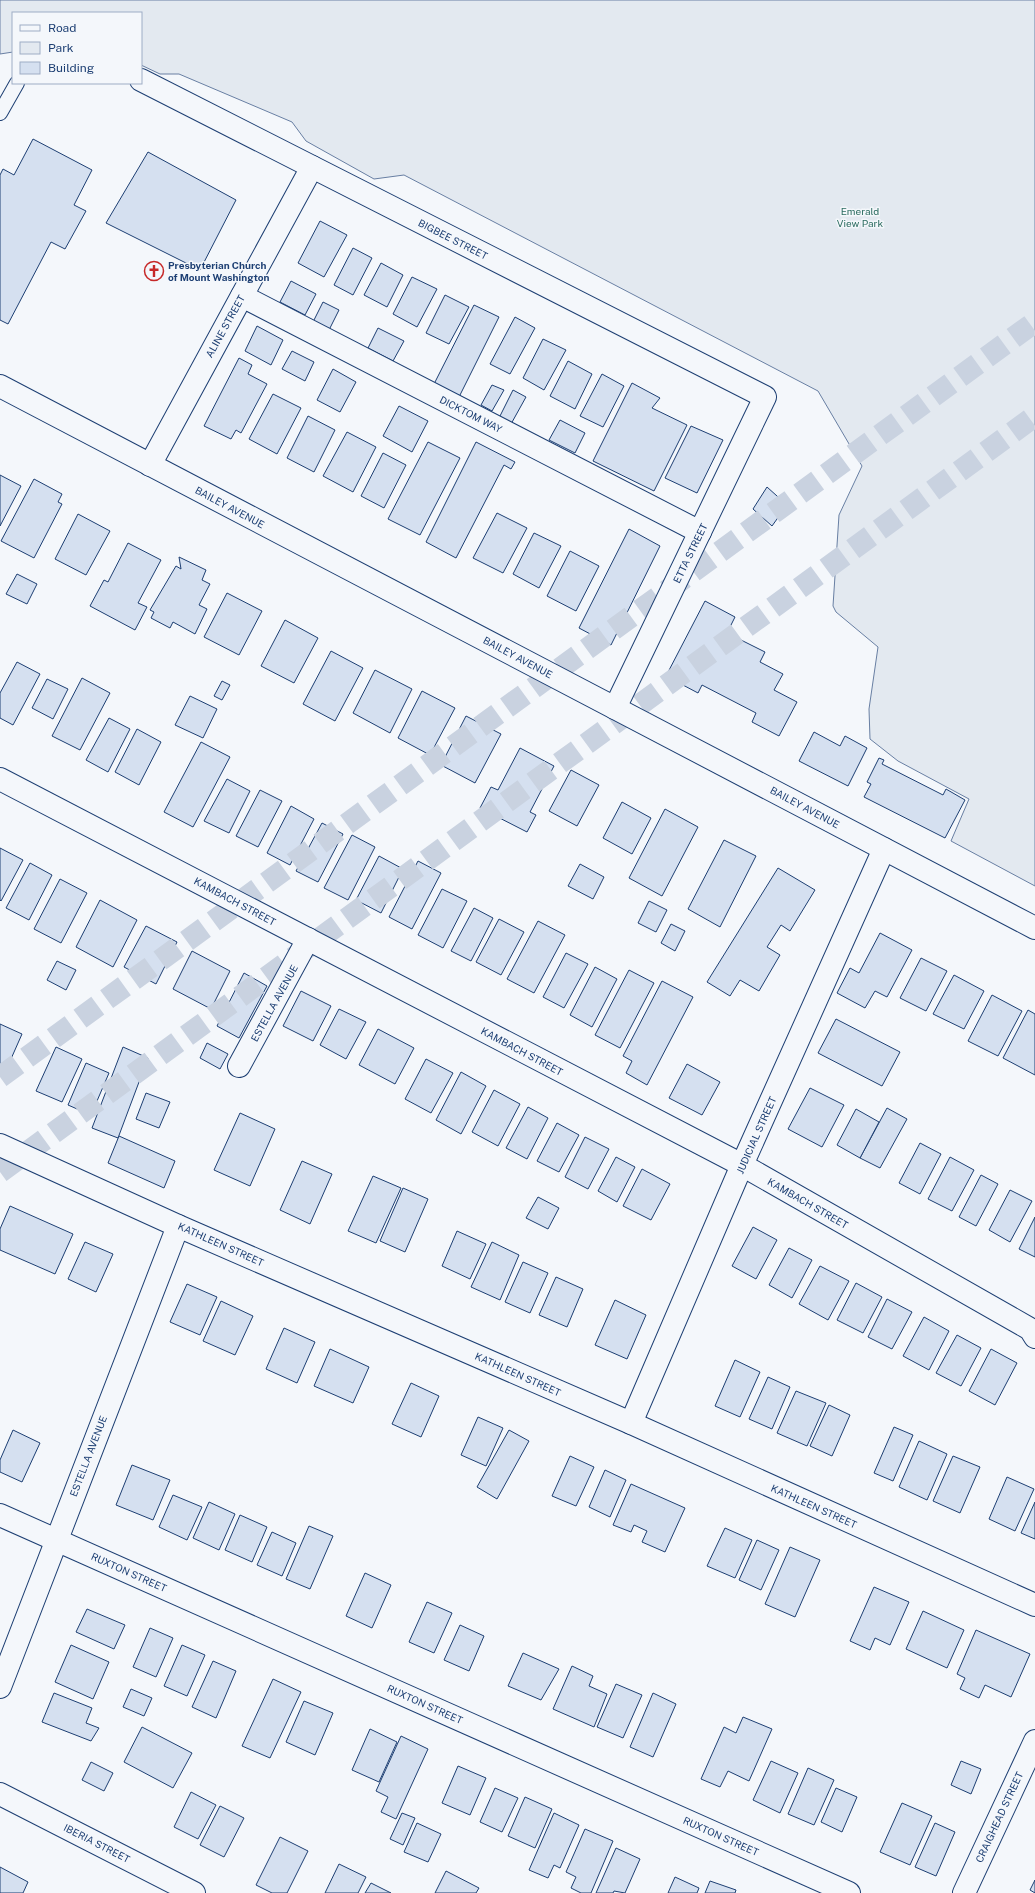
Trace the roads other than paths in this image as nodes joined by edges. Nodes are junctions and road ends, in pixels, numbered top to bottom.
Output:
1 (142, 81) edge
2 (15, 84) edge
3 (0, 113) edge
4 (312, 167) junction
5 (242, 296) junction
6 (0, 386) edge
7 (765, 398) joint
8 (150, 465) junction
9 (700, 532) junction
10 (615, 708) junction
11 (0, 779) edge
12 (884, 848) junction
13 (1035, 928) edge
14 (308, 939) junction
15 (239, 1066) dead end
16 (0, 1144) edge
17 (742, 1165) junction
18 (178, 1226) junction
19 (1035, 1337) edge
20 (631, 1423) junction
21 (0, 1515) edge
22 (56, 1539) junction
23 (1035, 1605) edge
24 (0, 1687) edge
25 (1035, 1741) edge
26 (0, 1794) edge
27 (194, 1893) edge
28 (849, 1893) edge
29 (964, 1893) edge

1 - 4 street, BIGBEE STREET
2 - 3 lane
4 - 5 street, ALINE STREET
4 - 7 street, BIGBEE STREET
5 - 8 street, ALINE STREET
5 - 9 street, DICKTOM WAY
6 - 8 street, BAILEY AVENUE
7 - 9 street, ETTA STREET
8 - 10 street, BAILEY AVENUE
9 - 10 street, ETTA STREET
10 - 12 street, BAILEY AVENUE
11 - 14 street, KAMBACH STREET
12 - 13 street, BAILEY AVENUE
12 - 17 street, JUDICIAL STREET
14 - 15 street, ESTELLA AVENUE
14 - 17 street, KAMBACH STREET
16 - 18 street, KATHLEEN STREET
17 - 19 street, KAMBACH STREET
17 - 20 street, JUDICIAL STREET
18 - 20 street, KATHLEEN STREET
18 - 22 street, ESTELLA AVENUE
20 - 23 street, KATHLEEN STREET
21 - 22 street, RUXTON STREET
22 - 24 street, ESTELLA AVENUE
22 - 28 street, RUXTON STREET
25 - 29 street, CRAIGHEAD STREET
26 - 27 street, IBERIA STREET

